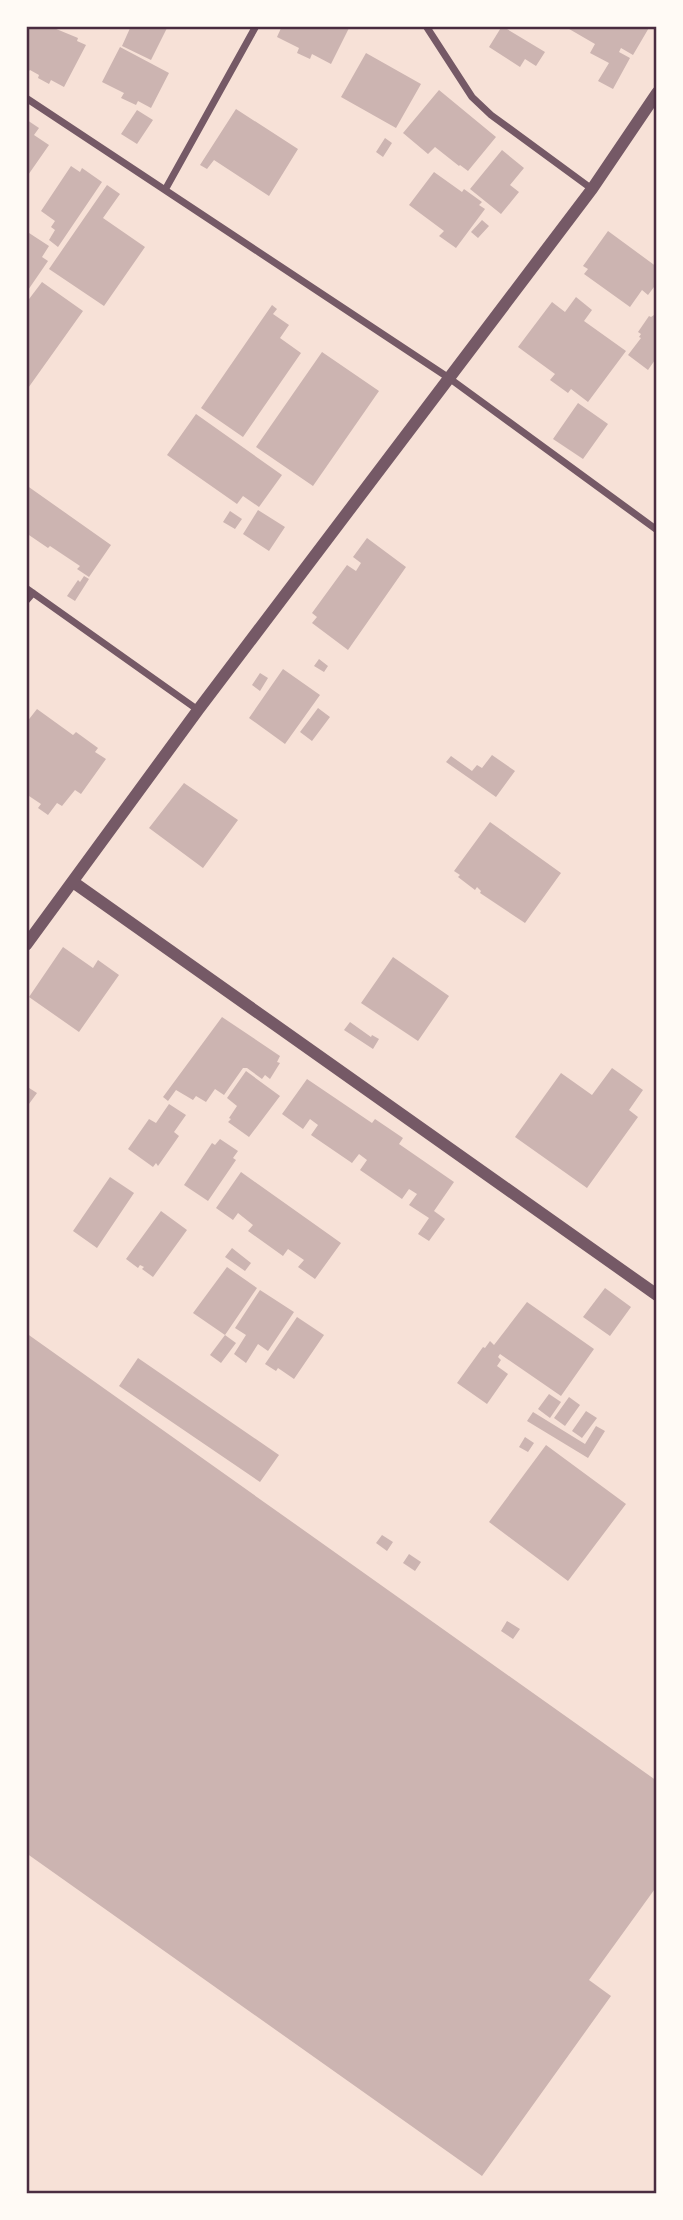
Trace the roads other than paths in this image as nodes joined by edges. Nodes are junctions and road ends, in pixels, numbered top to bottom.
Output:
1 (256, 26) edge
2 (426, 26) edge
3 (657, 93) edge
4 (26, 98) edge
5 (592, 189) junction
6 (165, 190) junction
7 (449, 378) junction
8 (657, 530) edge
9 (30, 590) edge
10 (26, 601) edge
11 (198, 710) junction
12 (73, 882) junction
13 (26, 945) edge
14 (657, 1295) edge

1 - 6 street
2 - 5 street
3 - 5 street
4 - 6 street
5 - 7 street
6 - 7 street
7 - 8 street
7 - 11 street
9 - 10 street
9 - 11 street
11 - 12 street
12 - 13 street
12 - 14 street

